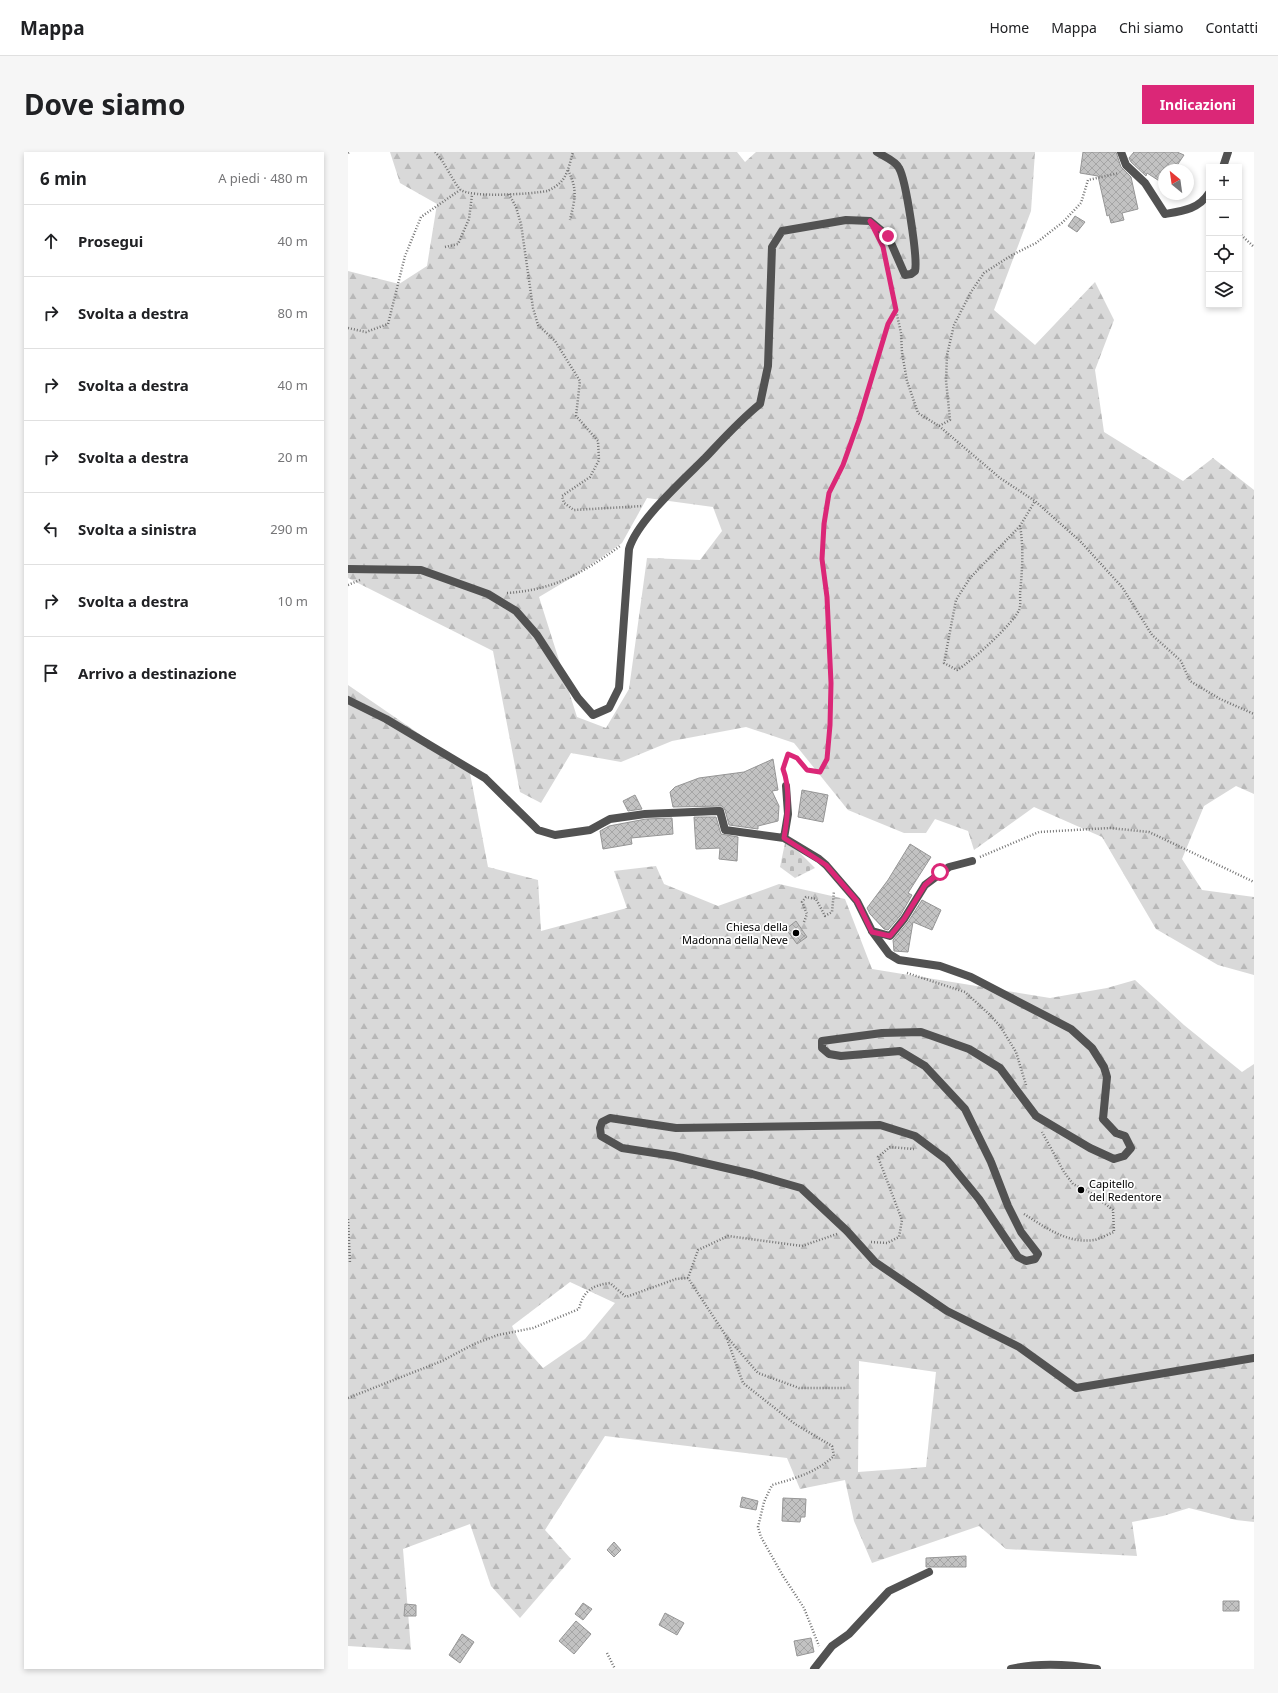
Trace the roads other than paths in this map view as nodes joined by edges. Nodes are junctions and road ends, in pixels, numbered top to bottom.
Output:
1 (877, 152) edge
2 (1122, 152) edge
3 (1228, 152) edge
4 (1224, 164) edge
5 (1206, 198) edge
6 (348, 569) edge
7 (348, 700) edge
8 (786, 786) road end
9 (784, 838) junction
10 (972, 861) road end
11 (872, 932) junction
12 (1254, 1358) edge
13 (929, 1572) dead end
14 (814, 1669) edge
15 (1011, 1669) edge
16 (1097, 1669) edge

1 - 6 street
2 - 5 street
3 - 4 street
7 - 9 street
8 - 9 street
9 - 11 street
10 - 11 street
11 - 12 street
13 - 14 street
15 - 16 street

